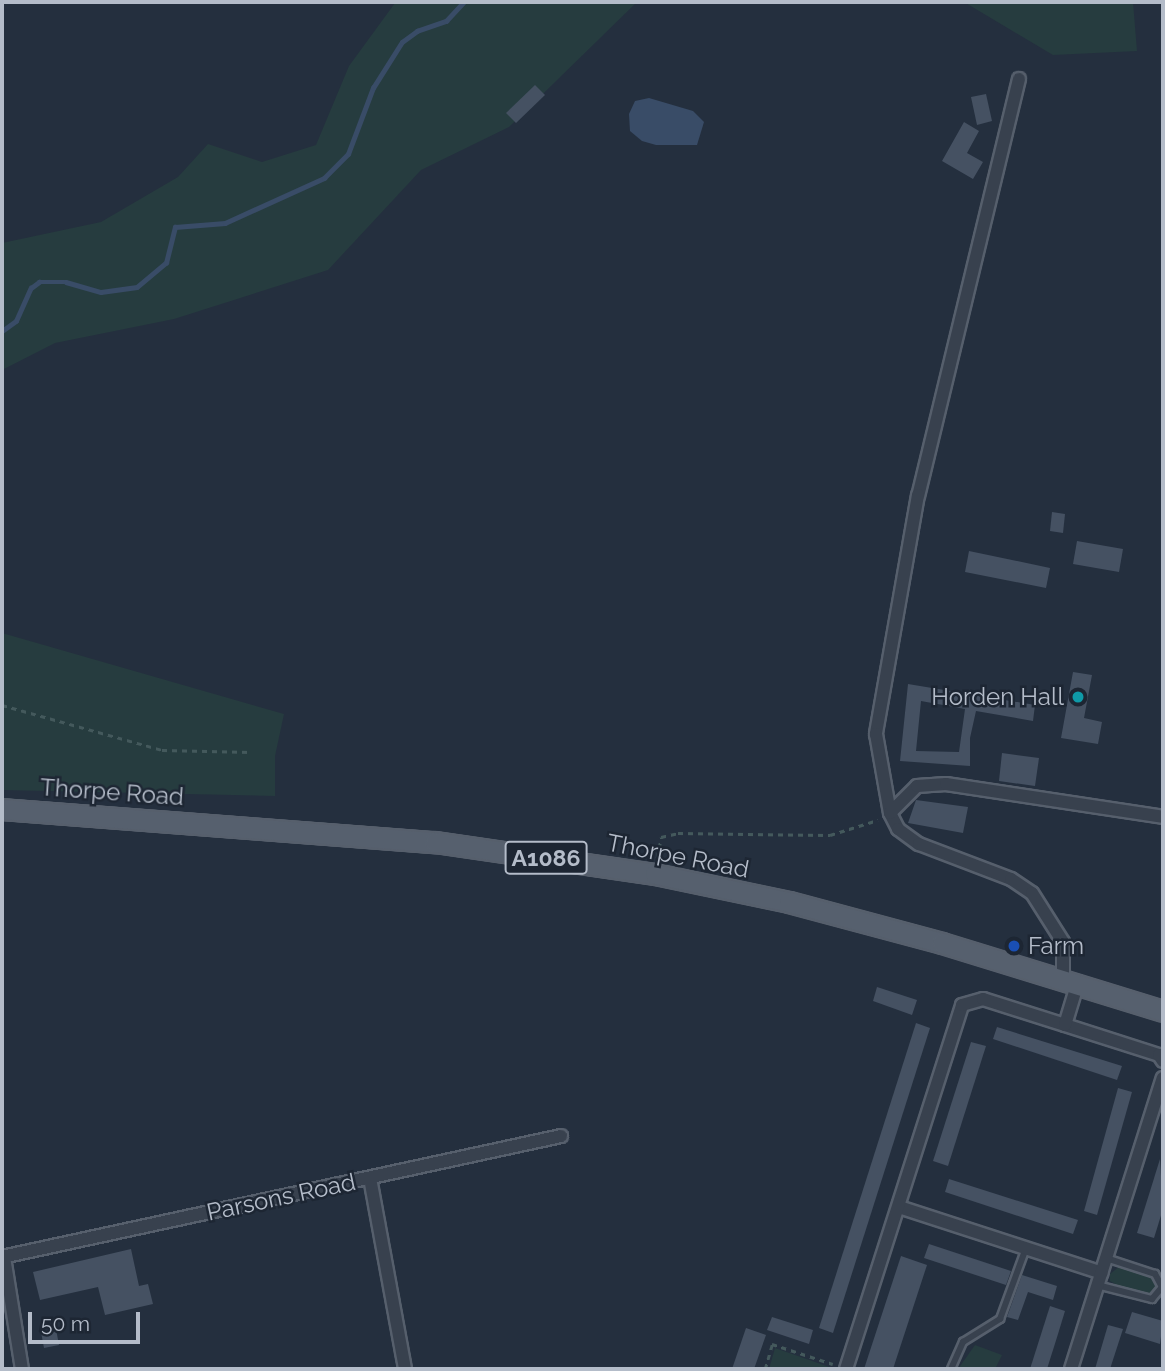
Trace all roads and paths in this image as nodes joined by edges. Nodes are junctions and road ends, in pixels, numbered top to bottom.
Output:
1 (1019, 79) dead end
2 (2, 705) edge
3 (251, 751) dead end
4 (2, 809) edge
5 (890, 813) junction
6 (1163, 817) edge
7 (655, 874) junction
8 (1071, 980) junction
9 (1163, 1011) edge
10 (1065, 1025) junction
11 (1163, 1062) edge
12 (1163, 1077) edge
13 (561, 1136) dead end
14 (370, 1178) junction
15 (900, 1207) junction
16 (1026, 1248) junction
17 (3, 1257) edge
18 (1106, 1258) junction
19 (1099, 1279) junction
20 (22, 1369) edge
21 (405, 1369) edge
22 (765, 1369) edge
23 (846, 1369) edge
24 (951, 1369) edge
25 (1071, 1369) edge

1 - 5 street
2 - 3 path
4 - 7 main road, Thorpe Road / A1086
5 - 6 street
5 - 7 path
5 - 8 street
7 - 8 main road, Thorpe Road / A1086
8 - 9 main road, Thorpe Road / A1086
8 - 10 street
10 - 11 street
10 - 15 street
12 - 18 street
13 - 14 street, Parsons Road
14 - 17 street, Parsons Road
14 - 21 street
15 - 16 street
15 - 23 street
16 - 19 street
16 - 24 lane
17 - 20 street
18 - 19 street
18 - 19 lane
19 - 25 street
22 - 23 path

